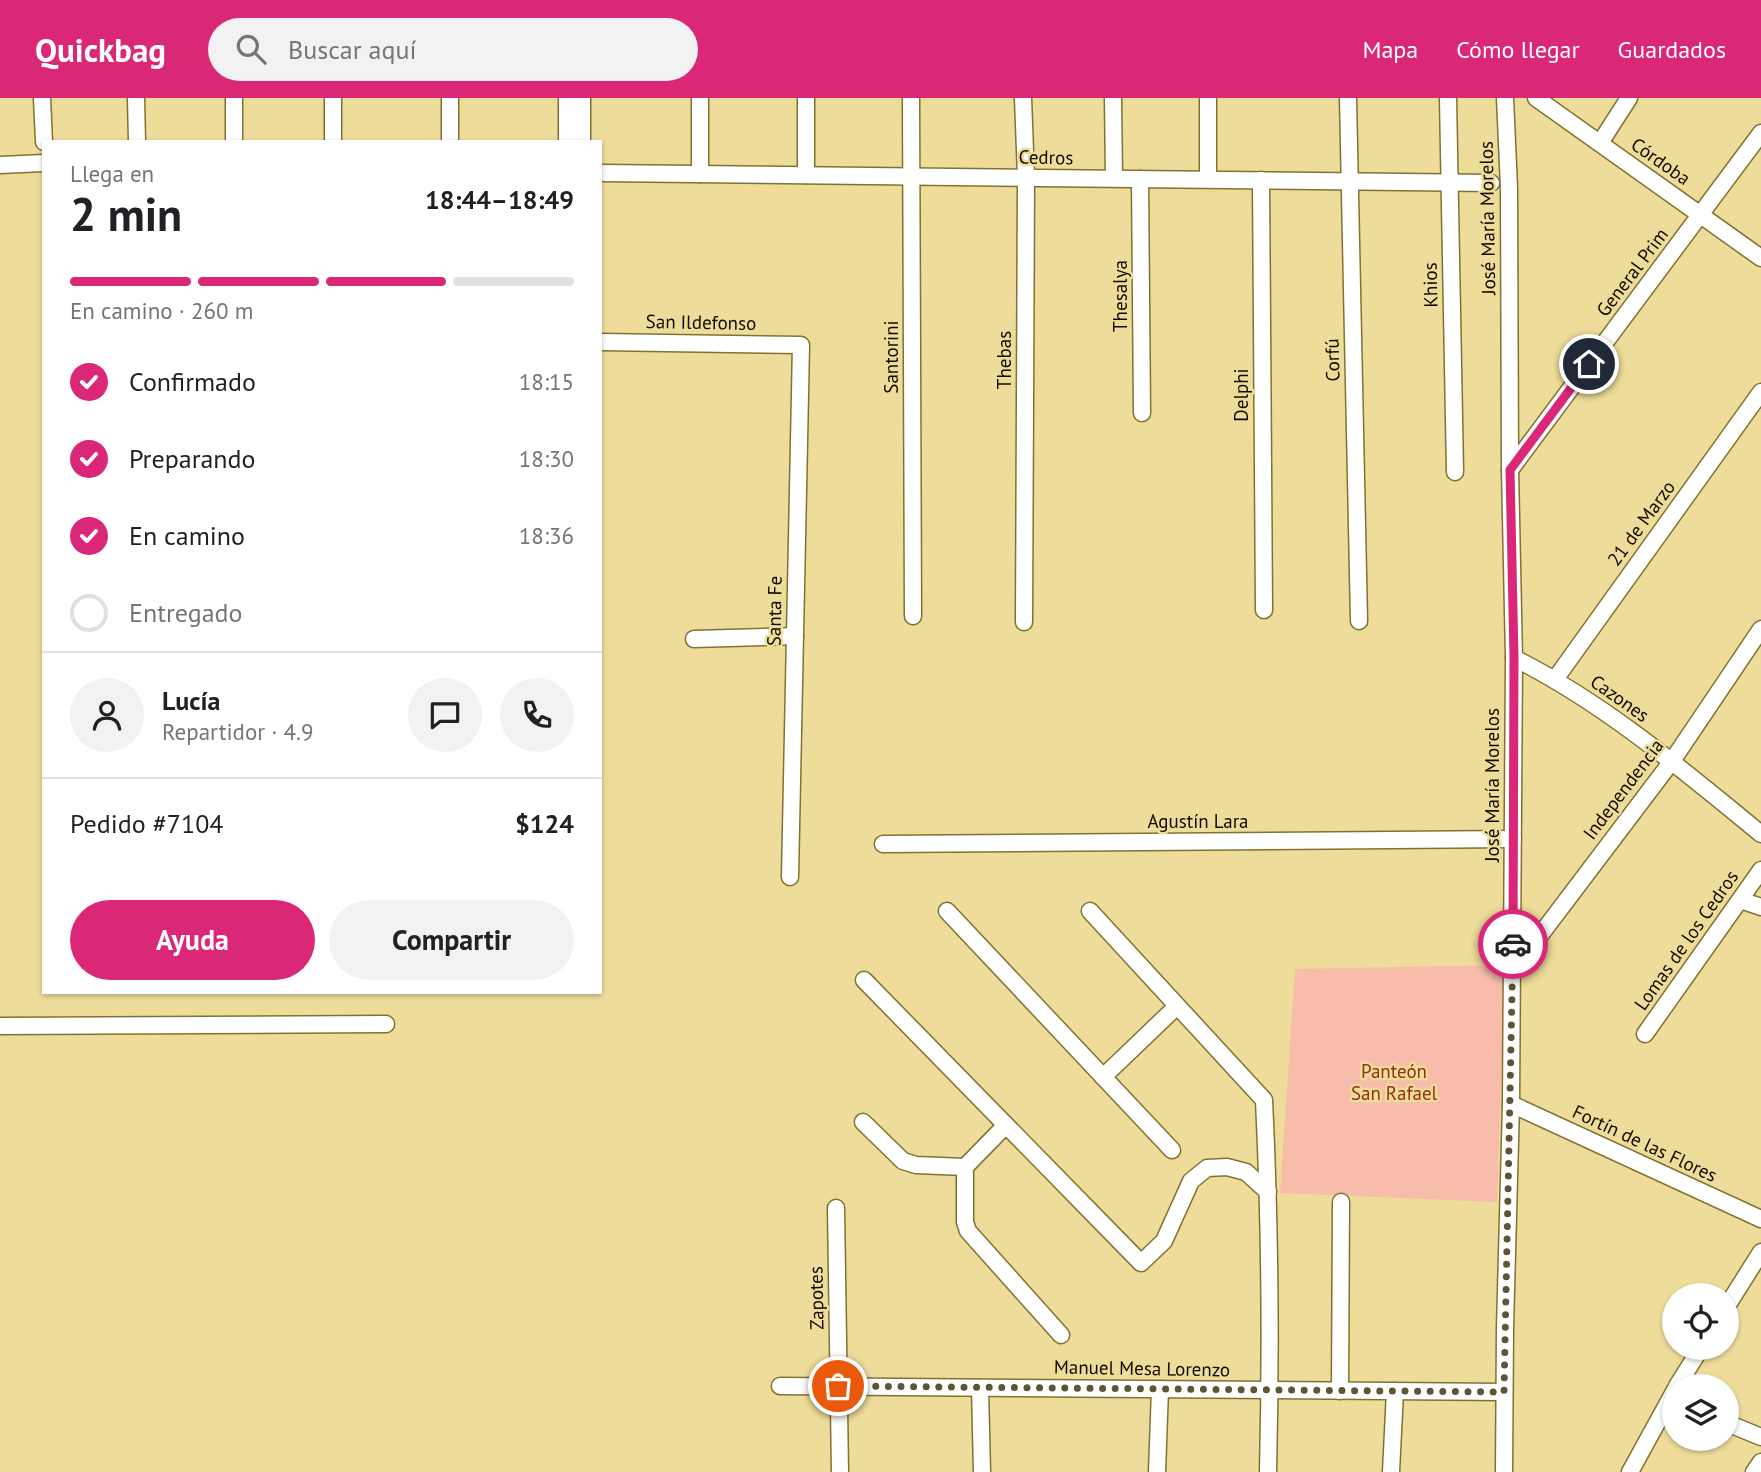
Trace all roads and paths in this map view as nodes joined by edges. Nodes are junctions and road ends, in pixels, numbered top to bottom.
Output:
1 (42, 98) edge
2 (136, 98) edge
3 (234, 98) edge
4 (333, 98) edge
5 (450, 98) edge
6 (567, 98) edge
7 (582, 98) edge
8 (701, 98) edge
9 (806, 98) edge
10 (911, 98) edge
11 (1023, 98) edge
12 (1113, 98) edge
13 (1208, 98) edge
14 (1348, 98) edge
15 (1448, 98) edge
16 (1505, 98) edge
17 (1536, 98) edge
18 (1629, 98) edge
19 (1761, 133) edge
20 (44, 140) edge
21 (137, 140) edge
22 (234, 140) edge
23 (333, 140) edge
24 (450, 140) edge
25 (568, 140) edge
26 (582, 140) edge
27 (1600, 144) junction
28 (42, 163) edge
29 (0, 165) edge
30 (602, 173) edge
31 (700, 174) junction
32 (806, 175) junction
33 (911, 176) junction
34 (1026, 177) junction
35 (1114, 178) junction
36 (1140, 179) junction
37 (1208, 179) junction
38 (1261, 180) junction
39 (1350, 181) junction
40 (1449, 182) junction
41 (1492, 183) dead end
42 (1701, 215) junction
43 (1761, 258) edge
44 (602, 342) edge
45 (800, 345) joint
46 (1761, 392) edge
47 (1142, 412) dead end
48 (1510, 470) junction
49 (1455, 472) dead end
50 (1264, 610) dead end
51 (914, 616) dead end
52 (1359, 621) dead end
53 (1024, 622) dead end
54 (1761, 629) edge
55 (795, 636) junction
56 (694, 639) dead end
57 (1514, 657) junction
58 (1556, 678) junction
59 (1672, 761) junction
60 (1761, 834) edge
61 (1513, 839) junction
62 (883, 844) dead end
63 (1761, 870) edge
64 (790, 877) dead end
65 (1740, 900) junction
66 (1761, 907) edge
67 (947, 911) dead end
68 (1090, 911) dead end
69 (1513, 971) junction
70 (863, 980) dead end
71 (1177, 1007) junction
72 (386, 1024) dead end
73 (0, 1026) edge
74 (1645, 1034) dead end
75 (1103, 1077) junction
76 (1511, 1104) junction
77 (863, 1122) dead end
78 (1006, 1125) junction
79 (1172, 1150) dead end
80 (965, 1167) junction
81 (1268, 1192) junction
82 (1341, 1202) dead end
83 (836, 1208) dead end
84 (1761, 1219) edge
85 (1761, 1252) edge
86 (1739, 1287) edge
87 (1061, 1335) dead end
88 (780, 1386) dead end
89 (838, 1386) junction
90 (980, 1388) junction
91 (1160, 1390) junction
92 (1270, 1391) junction
93 (1340, 1391) junction
94 (1395, 1391) junction
95 (1504, 1392) junction
96 (1662, 1415) edge
97 (1739, 1428) edge
98 (1761, 1437) edge
99 (1761, 1462) edge
100 (840, 1472) edge
101 (982, 1472) edge
102 (1157, 1472) edge
103 (1268, 1472) edge
104 (1391, 1472) edge
105 (1504, 1472) edge
106 (1630, 1472) edge
107 (1755, 1472) edge

1 - 20 street
2 - 21 street
3 - 22 street
4 - 23 street
5 - 24 street
6 - 25 street
7 - 26 street
8 - 31 street
9 - 32 street
10 - 33 street, Santorini
11 - 34 street, Thebas
12 - 35 street
13 - 37 street
14 - 39 street, Corfú
15 - 40 street, Khios
16 - 48 street, José María Morelos
17 - 27 street, Córdoba
18 - 27 street
19 - 42 street, General Prim
27 - 42 street, Córdoba
28 - 29 street
30 - 31 street, Cedros
31 - 32 street, Cedros
32 - 33 street, Cedros
33 - 34 street, Cedros
33 - 51 street, Santorini
34 - 35 street, Cedros
34 - 53 street, Thebas
35 - 36 street, Cedros
36 - 37 street, Cedros
36 - 47 street, Thesalya
37 - 38 street, Cedros
38 - 39 street, Cedros
38 - 50 street, Delphi
39 - 40 street, Cedros
39 - 52 street, Corfú
40 - 41 street, Cedros
40 - 49 street, Khios
42 - 43 street, Córdoba
42 - 48 street, General Prim
44 - 45 street, San Ildefonso
45 - 55 street, Santa Fe
46 - 58 street, 21 de Marzo
48 - 57 street, José María Morelos
54 - 59 street, Independencia
55 - 56 street
55 - 64 street, Santa Fe
57 - 58 street, Cazones
57 - 61 street, José María Morelos
58 - 59 street, Cazones
59 - 60 street, Cazones
59 - 69 street, Independencia
61 - 62 street, Agustín Lara
61 - 69 street, José María Morelos
63 - 65 street, Lomas de los Cedros
65 - 66 street
65 - 74 street, Lomas de los Cedros
67 - 75 street
68 - 71 street
69 - 76 street, José María Morelos
70 - 78 street
71 - 75 street
71 - 81 street
72 - 73 street
75 - 79 street
76 - 84 street, Fortín de las Flores
76 - 95 street, José María Morelos
77 - 80 street
78 - 80 street
78 - 81 street
80 - 87 street
81 - 92 street
82 - 93 street
83 - 89 street, Zapotes
85 - 86 street
88 - 89 street, Manuel Mesa Lorenzo
89 - 90 street, Manuel Mesa Lorenzo
89 - 100 street, Zapotes
90 - 91 street, Manuel Mesa Lorenzo
90 - 101 street
91 - 92 street, Manuel Mesa Lorenzo
91 - 102 street
92 - 93 street, Manuel Mesa Lorenzo
92 - 103 street
93 - 94 street, Manuel Mesa Lorenzo
94 - 95 street, Manuel Mesa Lorenzo
94 - 104 street
95 - 105 street, José María Morelos
96 - 106 street
97 - 98 street
99 - 107 street

